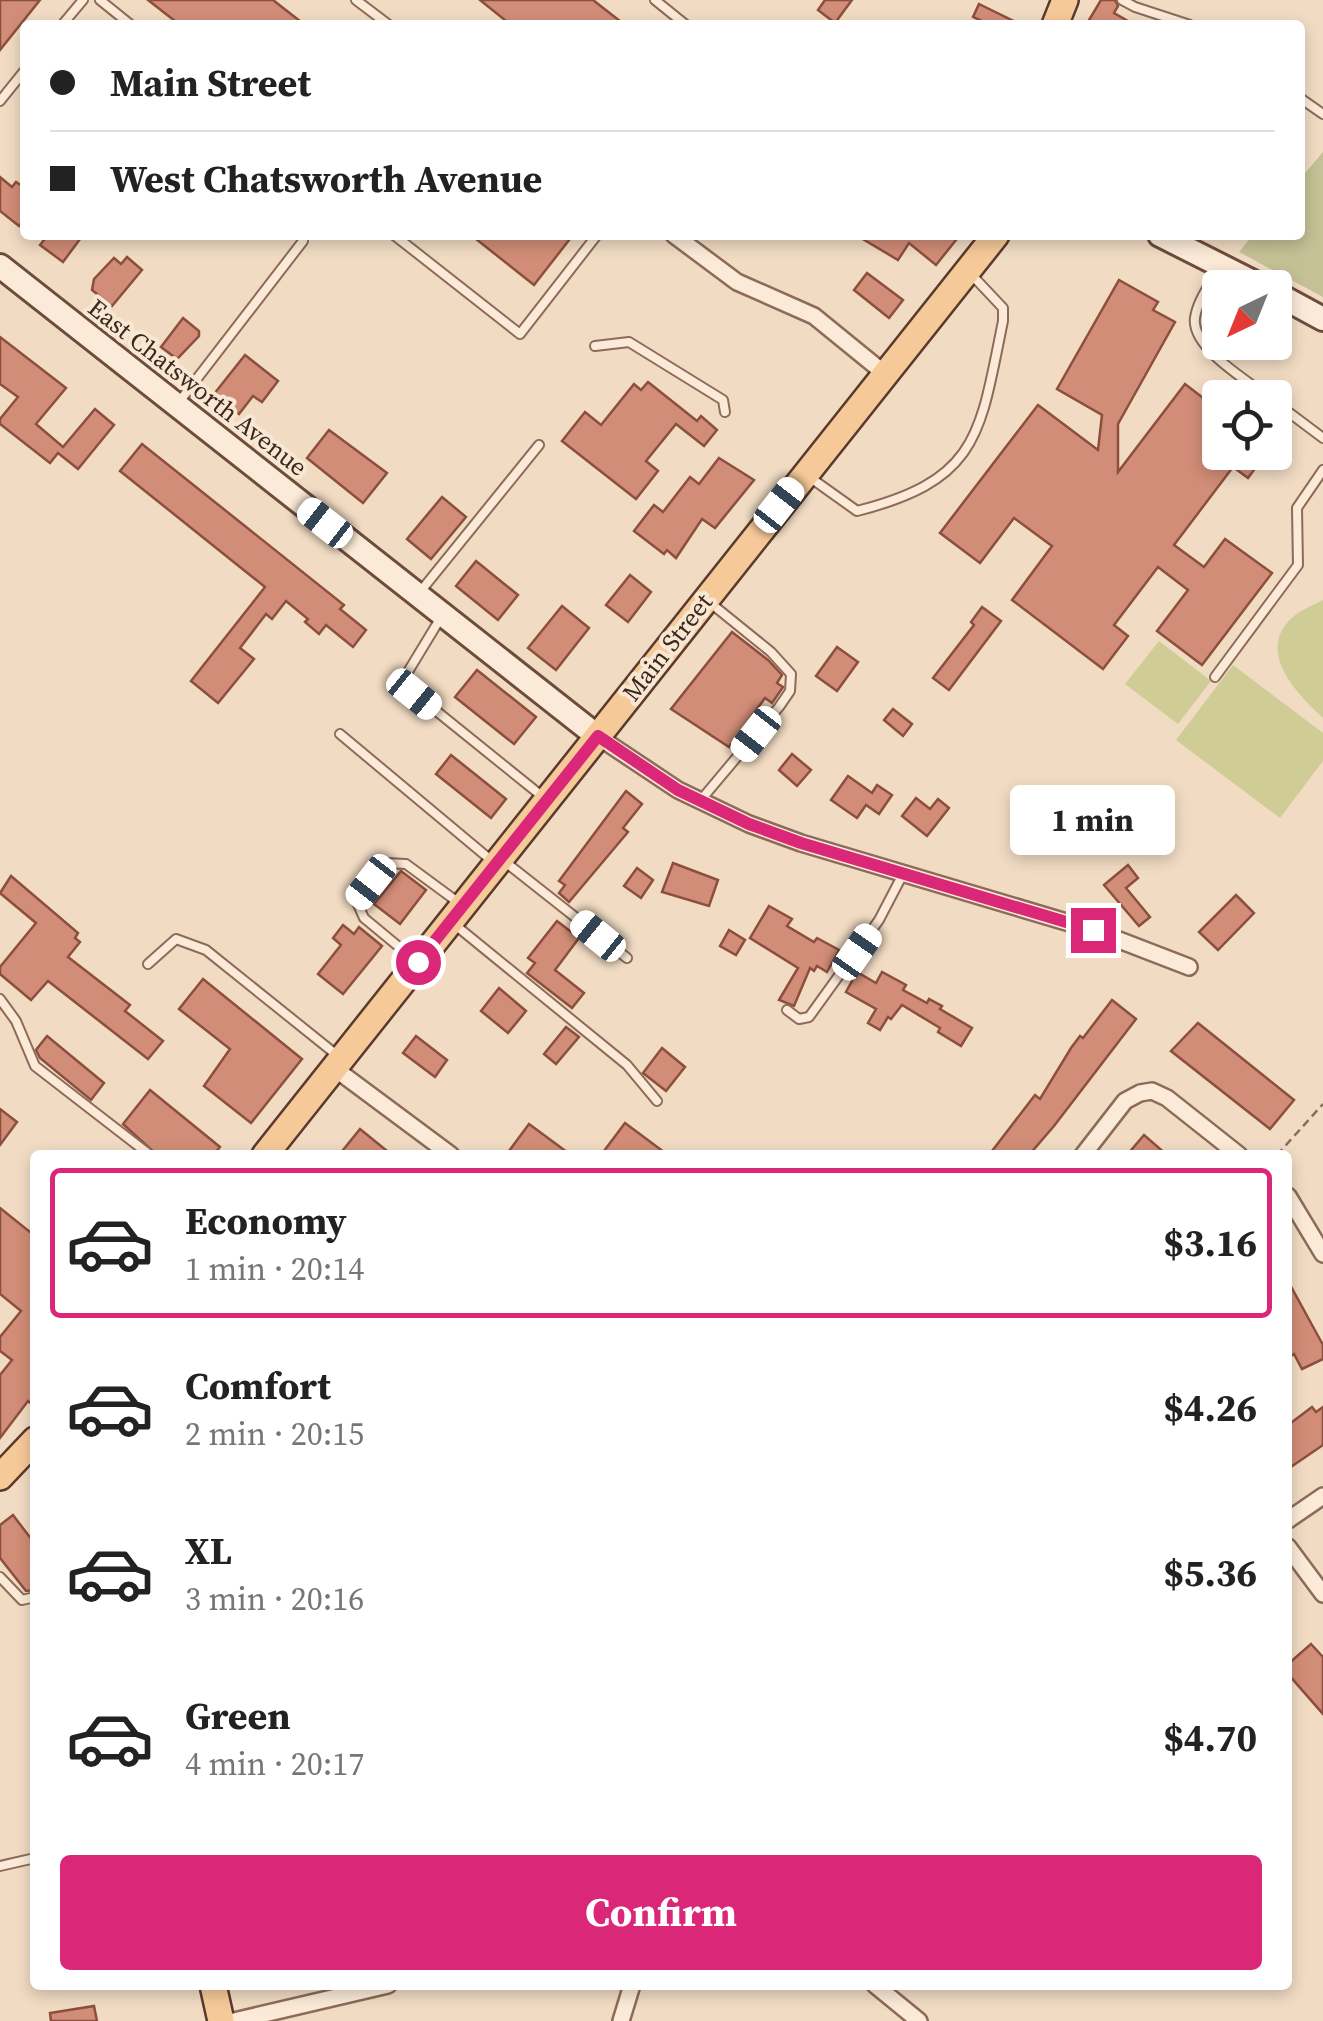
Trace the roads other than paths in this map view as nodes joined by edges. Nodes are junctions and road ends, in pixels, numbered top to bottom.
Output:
1 (82, 0) edge
2 (356, 0) edge
3 (655, 0) edge
4 (1122, 0) edge
5 (105, 2) edge
6 (66, 20) edge
7 (125, 20) edge
8 (383, 20) edge
9 (680, 20) edge
10 (1175, 20) edge
11 (20, 76) edge
12 (0, 101) edge
13 (400, 240) edge
14 (593, 240) edge
15 (681, 240) edge
16 (992, 240) edge
17 (1171, 240) edge
18 (304, 241) dead end
19 (1222, 264) junction
20 (0, 266) edge
21 (967, 270) junction
22 (1233, 270) edge
23 (1292, 302) edge
24 (1323, 319) edge
25 (595, 346) dead end
26 (884, 373) junction
27 (1246, 380) edge
28 (177, 406) junction
29 (725, 412) dead end
30 (1292, 415) edge
31 (1323, 438) edge
32 (539, 446) dead end
33 (1323, 470) edge
34 (804, 474) junction
35 (417, 596) junction
36 (705, 599) junction
37 (442, 615) junction
38 (1215, 677) dead end
39 (340, 734) dead end
40 (598, 736) junction
41 (547, 800) junction
42 (700, 801) junction
43 (498, 861) junction
44 (904, 874) junction
45 (456, 914) junction
46 (627, 958) dead end
47 (418, 962) junction
48 (148, 964) dead end
49 (1189, 967) dead end
50 (0, 999) edge
51 (787, 1010) dead end
52 (338, 1063) junction
53 (657, 1101) dead end
54 (144, 1150) edge
55 (269, 1150) edge
56 (444, 1150) edge
57 (1087, 1150) edge
58 (1233, 1150) edge
59 (1292, 1203) edge
60 (1323, 1254) edge
61 (30, 1447) edge
62 (15, 1469) edge
63 (1323, 1496) edge
64 (1292, 1517) edge
65 (1292, 1552) edge
66 (0, 1577) edge
67 (1323, 1594) edge
68 (30, 1599) edge
69 (30, 1859) edge
70 (0, 1866) edge
71 (214, 1990) edge
72 (367, 1990) edge
73 (630, 1990) edge
74 (881, 1990) edge
75 (222, 2021) edge
76 (234, 2021) edge
77 (621, 2021) edge
78 (919, 2021) edge

1 - 6 lane
2 - 8 lane
3 - 9 lane
4 - 10 lane
5 - 7 lane
11 - 12 lane
13 - 14 lane
15 - 26 street
16 - 21 main road, Main Street
17 - 19 street
18 - 28 lane
19 - 22 street
19 - 27 lane
20 - 28 street, East Chatsworth Avenue
21 - 26 main road, Main Street
21 - 34 lane
23 - 24 street
25 - 29 lane
26 - 34 main road, Main Street
28 - 35 street, East Chatsworth Avenue
30 - 31 lane
32 - 35 lane
33 - 38 lane
34 - 36 main road, Main Street
35 - 37 street, East Chatsworth Avenue
36 - 40 main road, Main Street
36 - 42 lane
37 - 40 street, East Chatsworth Avenue
37 - 41 lane
39 - 43 lane
40 - 41 main road, Main Street
40 - 42 street
41 - 43 main road, Main Street
42 - 44 street
43 - 45 main road, Main Street
43 - 46 lane
44 - 49 street
44 - 51 lane
45 - 47 main road, Main Street
45 - 47 lane
45 - 53 lane
47 - 52 main road, Main Street
48 - 52 lane
50 - 54 lane
52 - 55 main road, Main Street
52 - 56 street
57 - 58 street
59 - 60 street
61 - 62 main road
63 - 64 street
65 - 67 street
66 - 68 lane
69 - 70 lane
71 - 75 main road
72 - 76 street
73 - 77 street
74 - 78 street

